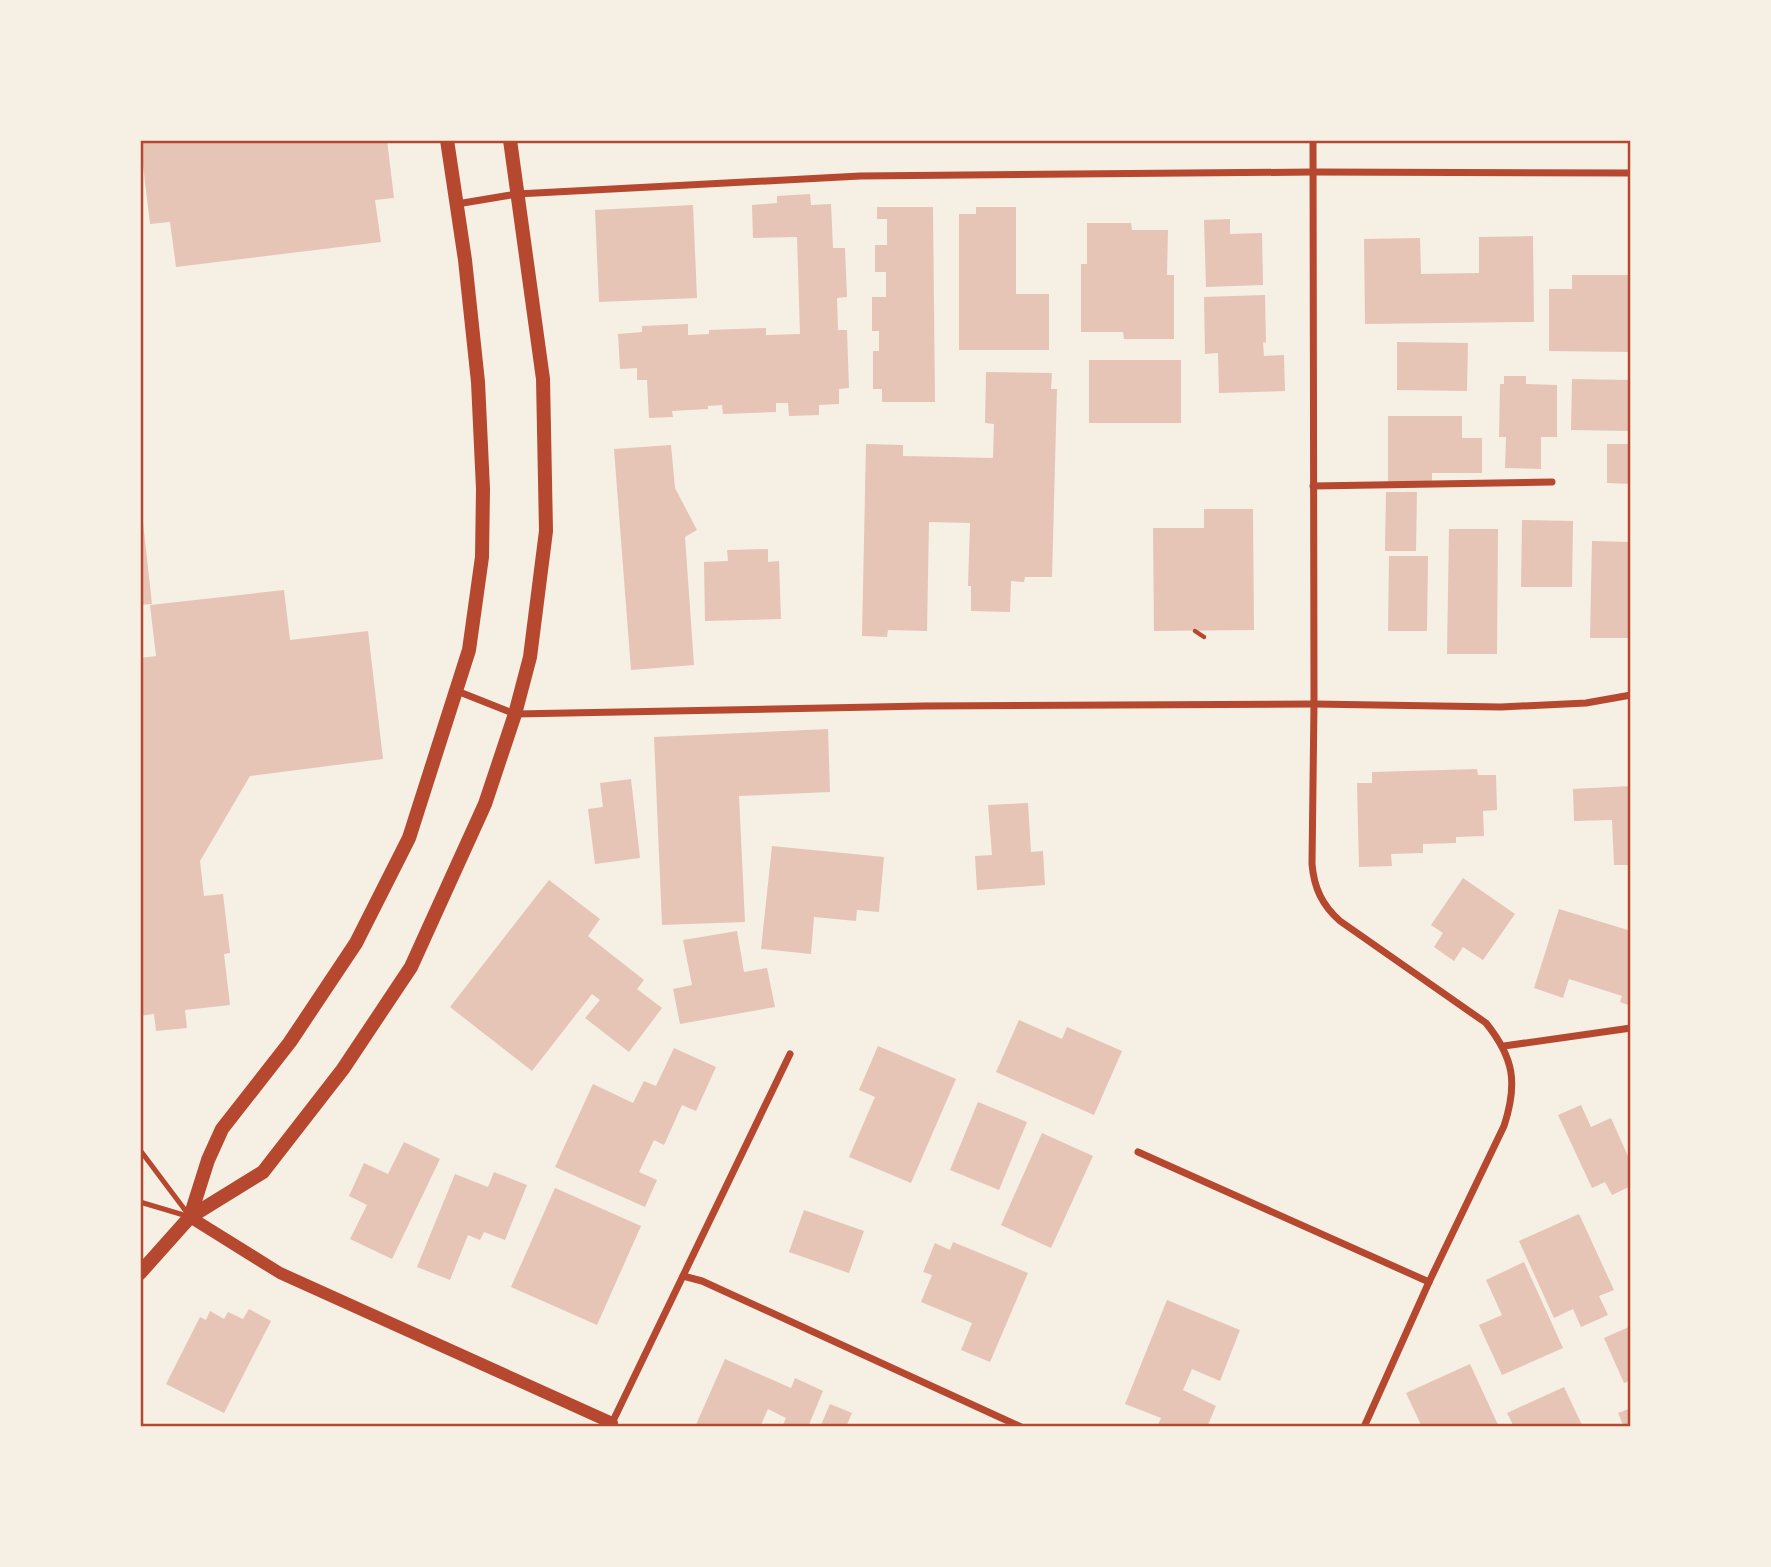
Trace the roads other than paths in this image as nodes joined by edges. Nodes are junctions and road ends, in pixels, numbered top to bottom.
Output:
1 (447, 140) edge
2 (510, 140) edge
3 (1313, 140) edge
4 (1313, 172) junction
5 (1631, 173) edge
6 (517, 194) junction
7 (455, 205) junction
8 (1552, 482) dead end
9 (1313, 486) junction
10 (457, 691) junction
11 (1631, 695) edge
12 (1314, 704) junction
13 (515, 714) junction
14 (1631, 1028) edge
15 (1504, 1046) junction
16 (790, 1054) dead end
17 (140, 1150) edge
18 (1138, 1152) dead end
19 (140, 1202) edge
20 (190, 1217) junction
21 (140, 1273) edge
22 (683, 1276) junction
23 (1429, 1282) junction
24 (611, 1425) edge
25 (1021, 1427) edge
26 (1364, 1427) edge

1 - 7 main road
2 - 6 main road
3 - 4 street
4 - 5 street
4 - 6 street
4 - 9 street
6 - 7 street
6 - 13 main road
7 - 10 main road
8 - 9 street
9 - 12 street
10 - 13 street
10 - 20 main road
11 - 12 street
12 - 13 street
12 - 15 street
13 - 20 main road
14 - 15 street
15 - 23 street
16 - 22 street
17 - 20 lane
18 - 23 street
19 - 20 lane
20 - 21 main road
20 - 24 street
22 - 24 street
22 - 25 street
23 - 26 street

